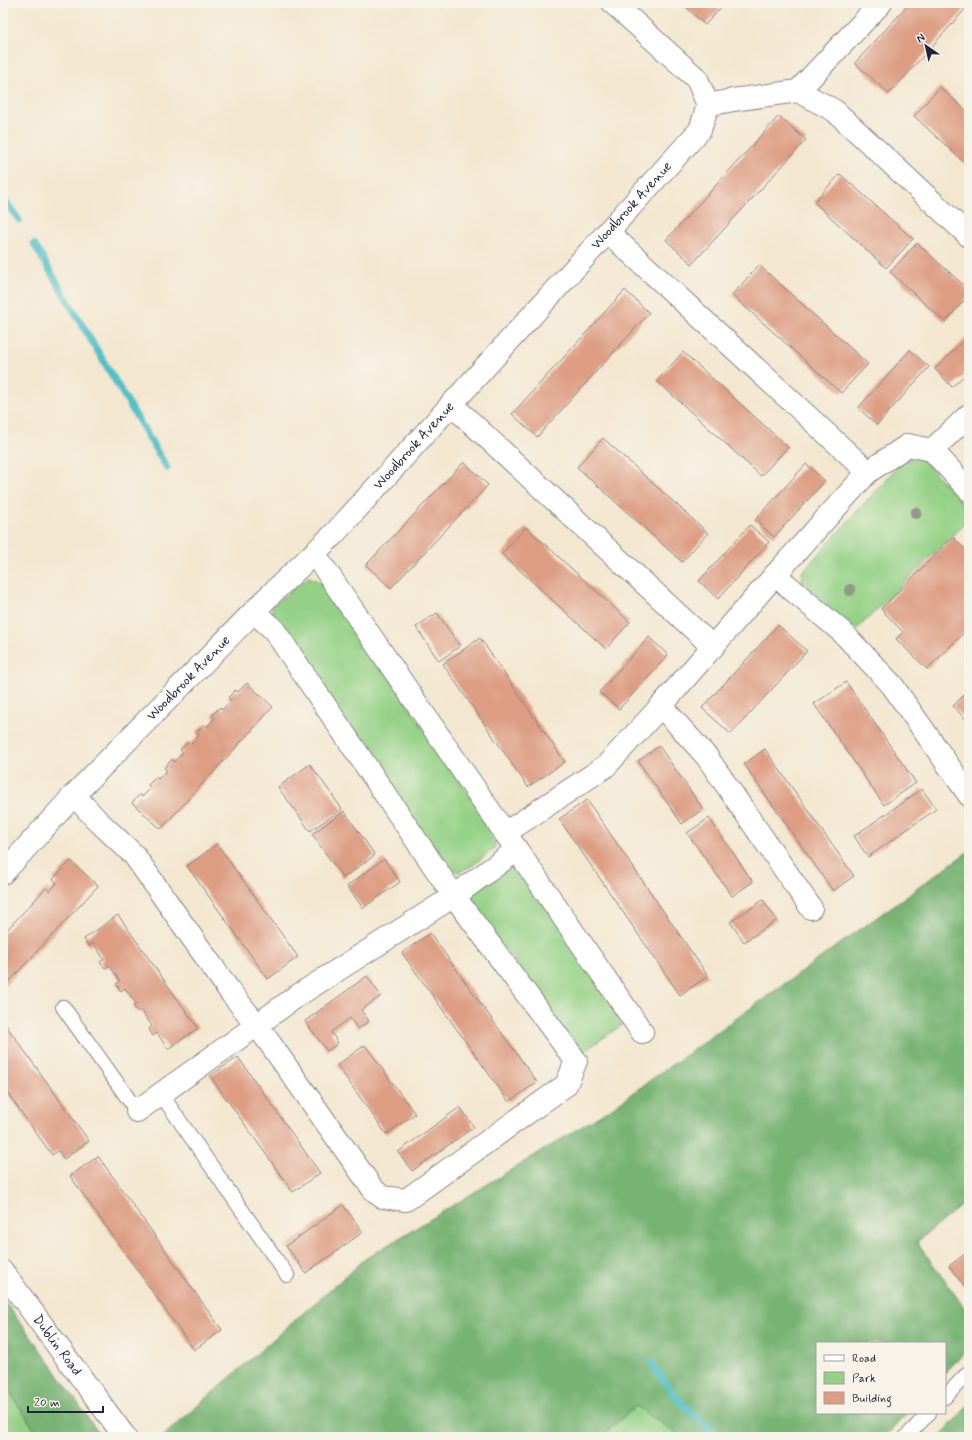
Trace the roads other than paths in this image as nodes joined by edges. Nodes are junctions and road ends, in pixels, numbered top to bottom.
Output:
1 (613, 3) edge
2 (881, 3) edge
3 (798, 91) junction
4 (708, 105) junction
5 (608, 232) junction
6 (969, 236) edge
7 (451, 404) junction
8 (969, 415) edge
9 (932, 450) junction
10 (868, 472) junction
11 (969, 490) edge
12 (314, 553) junction
13 (775, 576) junction
14 (254, 612) junction
15 (713, 647) junction
16 (661, 706) junction
17 (74, 795) junction
18 (969, 795) edge
19 (511, 842) junction
20 (3, 873) edge
21 (454, 896) junction
22 (811, 908) dead end
23 (63, 1007) dead end
24 (257, 1025) junction
25 (642, 1032) dead end
26 (161, 1094) junction
27 (137, 1111) joint
28 (3, 1272) edge
29 (287, 1275) dead end
30 (969, 1372) edge
31 (946, 1396) edge
32 (929, 1414) edge
33 (125, 1437) edge
34 (906, 1437) edge

1 - 4 street
2 - 3 street
3 - 4 street
3 - 6 street
4 - 5 street, Woodbrook Avenue
5 - 7 street, Woodbrook Avenue
5 - 10 street
7 - 12 street, Woodbrook Avenue
7 - 15 street
8 - 9 street
9 - 10 street
9 - 11 street
10 - 13 street
12 - 14 street, Woodbrook Avenue
12 - 19 street
13 - 15 street
13 - 18 street
14 - 17 street, Woodbrook Avenue
14 - 21 street
15 - 16 street
16 - 19 street
16 - 22 street
17 - 20 street, Woodbrook Avenue
17 - 24 street
19 - 21 street
19 - 25 street
21 - 24 street
21 - 24 street
23 - 27 lane
24 - 26 street
26 - 27 street
26 - 29 lane
28 - 33 street, Dublin Road
30 - 31 lane
32 - 34 lane

